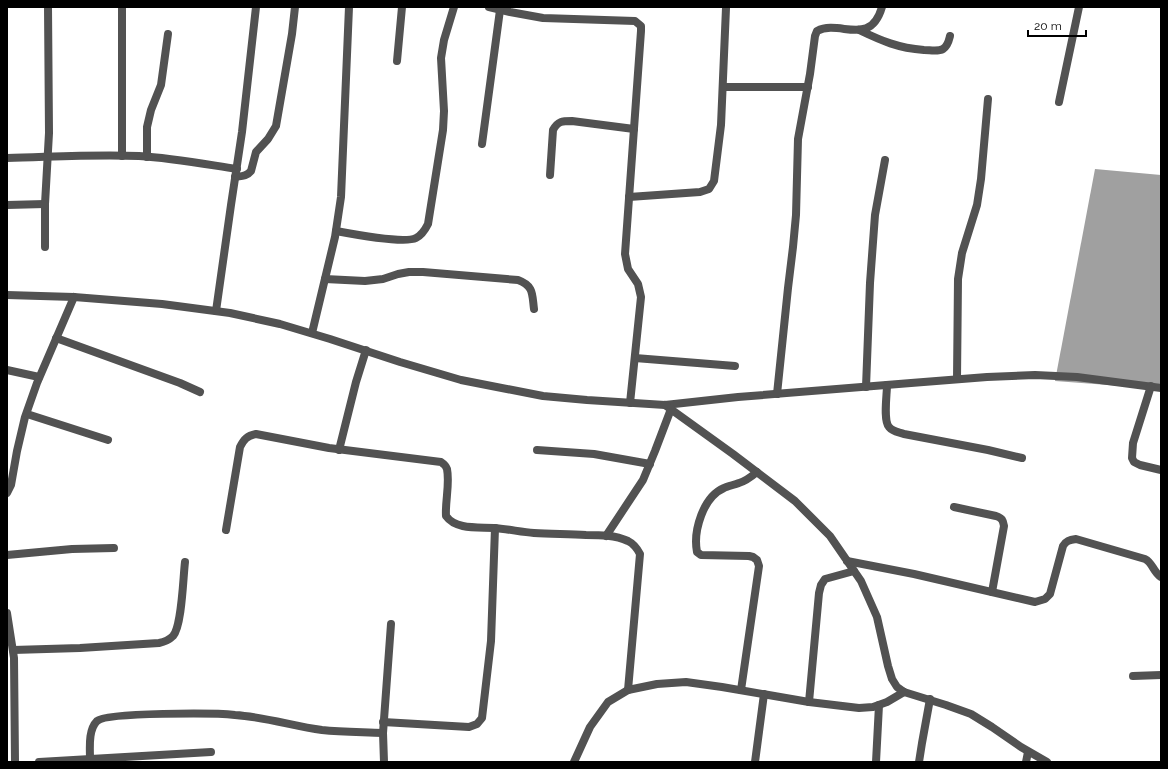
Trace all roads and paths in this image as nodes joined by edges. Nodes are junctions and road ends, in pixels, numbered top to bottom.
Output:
1 (48, 7) edge
2 (122, 7) edge
3 (256, 7) edge
4 (295, 7) edge
5 (349, 7) edge
6 (402, 7) edge
7 (454, 7) edge
8 (489, 7) edge
9 (882, 7) edge
10 (1079, 7) edge
11 (726, 8) dead end
12 (500, 10) junction
13 (859, 30) junction
14 (168, 34) dead end
15 (950, 36) dead end
16 (397, 61) dead end
17 (723, 86) junction
18 (808, 88) junction
19 (988, 99) dead end
20 (1059, 102) dead end
21 (634, 129) junction
22 (482, 144) dead end
23 (122, 156) junction
24 (48, 157) junction
25 (147, 157) junction
26 (7, 158) edge
27 (884, 160) dead end
28 (236, 173) junction
29 (550, 175) dead end
30 (629, 196) junction
31 (45, 204) junction
32 (7, 205) edge
33 (336, 232) junction
34 (45, 247) dead end
35 (325, 279) junction
36 (7, 295) edge
37 (74, 297) junction
38 (534, 309) dead end
39 (216, 311) junction
40 (312, 334) junction
41 (56, 338) junction
42 (366, 350) junction
43 (635, 358) junction
44 (735, 366) dead end
45 (7, 370) edge
46 (39, 377) junction
47 (957, 379) junction
48 (887, 385) junction
49 (1151, 386) junction
50 (866, 387) junction
51 (1161, 388) edge
52 (200, 392) dead end
53 (777, 394) junction
54 (630, 403) junction
55 (668, 407) junction
56 (27, 414) junction
57 (108, 440) dead end
58 (339, 450) junction
59 (537, 450) dead end
60 (1022, 458) dead end
61 (650, 464) junction
62 (1161, 470) edge
63 (757, 472) junction
64 (7, 493) edge
65 (954, 507) dead end
66 (495, 528) junction
67 (226, 530) dead end
68 (606, 536) junction
69 (114, 548) dead end
70 (7, 555) edge
71 (847, 561) junction
72 (185, 562) dead end
73 (854, 571) junction
74 (1161, 576) edge
75 (992, 592) junction
76 (7, 613) edge
77 (391, 624) dead end
78 (13, 650) junction
79 (1161, 675) edge
80 (1133, 676) dead end
81 (628, 690) junction
82 (740, 690) junction
83 (904, 692) junction
84 (764, 694) junction
85 (930, 699) junction
86 (809, 702) junction
87 (879, 705) junction
88 (383, 722) junction
89 (383, 733) junction
90 (211, 752) dead end
91 (1028, 752) junction
92 (90, 759) junction
93 (15, 762) edge
94 (39, 762) edge
95 (384, 762) edge
96 (574, 762) edge
97 (755, 762) edge
98 (876, 762) edge
99 (919, 762) edge
100 (1026, 762) edge
101 (1047, 762) edge

1 - 24 street
2 - 23 street
3 - 28 street
4 - 28 street
5 - 33 street
6 - 16 street
7 - 33 street
8 - 12 street
9 - 13 street
10 - 20 street
11 - 17 street
12 - 21 street
12 - 22 street
13 - 15 street
13 - 18 street
14 - 25 street
17 - 18 street
17 - 30 street
18 - 53 street
19 - 47 street
21 - 29 street
21 - 30 street
23 - 24 street
23 - 25 street
24 - 26 street
24 - 31 street
25 - 28 street
27 - 50 street
28 - 39 street
30 - 43 street
31 - 32 street
31 - 34 street
33 - 35 street
35 - 38 street
35 - 40 street
36 - 37 street
37 - 39 street
37 - 41 street
39 - 40 street
40 - 42 street
41 - 46 street
41 - 52 street
42 - 54 street
42 - 58 street
43 - 44 street
43 - 54 street
45 - 46 street
46 - 56 street
47 - 48 street
47 - 49 street
48 - 50 street
48 - 60 street
49 - 51 street
49 - 62 street
50 - 53 street
53 - 55 street
54 - 55 street
55 - 61 street
55 - 63 street
56 - 57 street
56 - 64 street
58 - 66 street
58 - 67 street
59 - 61 street
61 - 68 street
63 - 71 street
63 - 82 street
65 - 75 street
66 - 68 street
66 - 88 street
68 - 81 street
69 - 70 street
71 - 73 street
71 - 75 street
72 - 78 street
73 - 83 street
73 - 86 street
74 - 75 street
76 - 78 street
77 - 88 street
78 - 93 street
79 - 80 street
81 - 82 street
81 - 96 street
82 - 84 street
83 - 85 street
83 - 87 street
84 - 86 street
84 - 97 street
85 - 91 street
85 - 99 street
86 - 87 street
87 - 98 street
88 - 89 street
89 - 92 street
89 - 95 street
90 - 92 street
91 - 100 street
91 - 101 street
92 - 94 street

